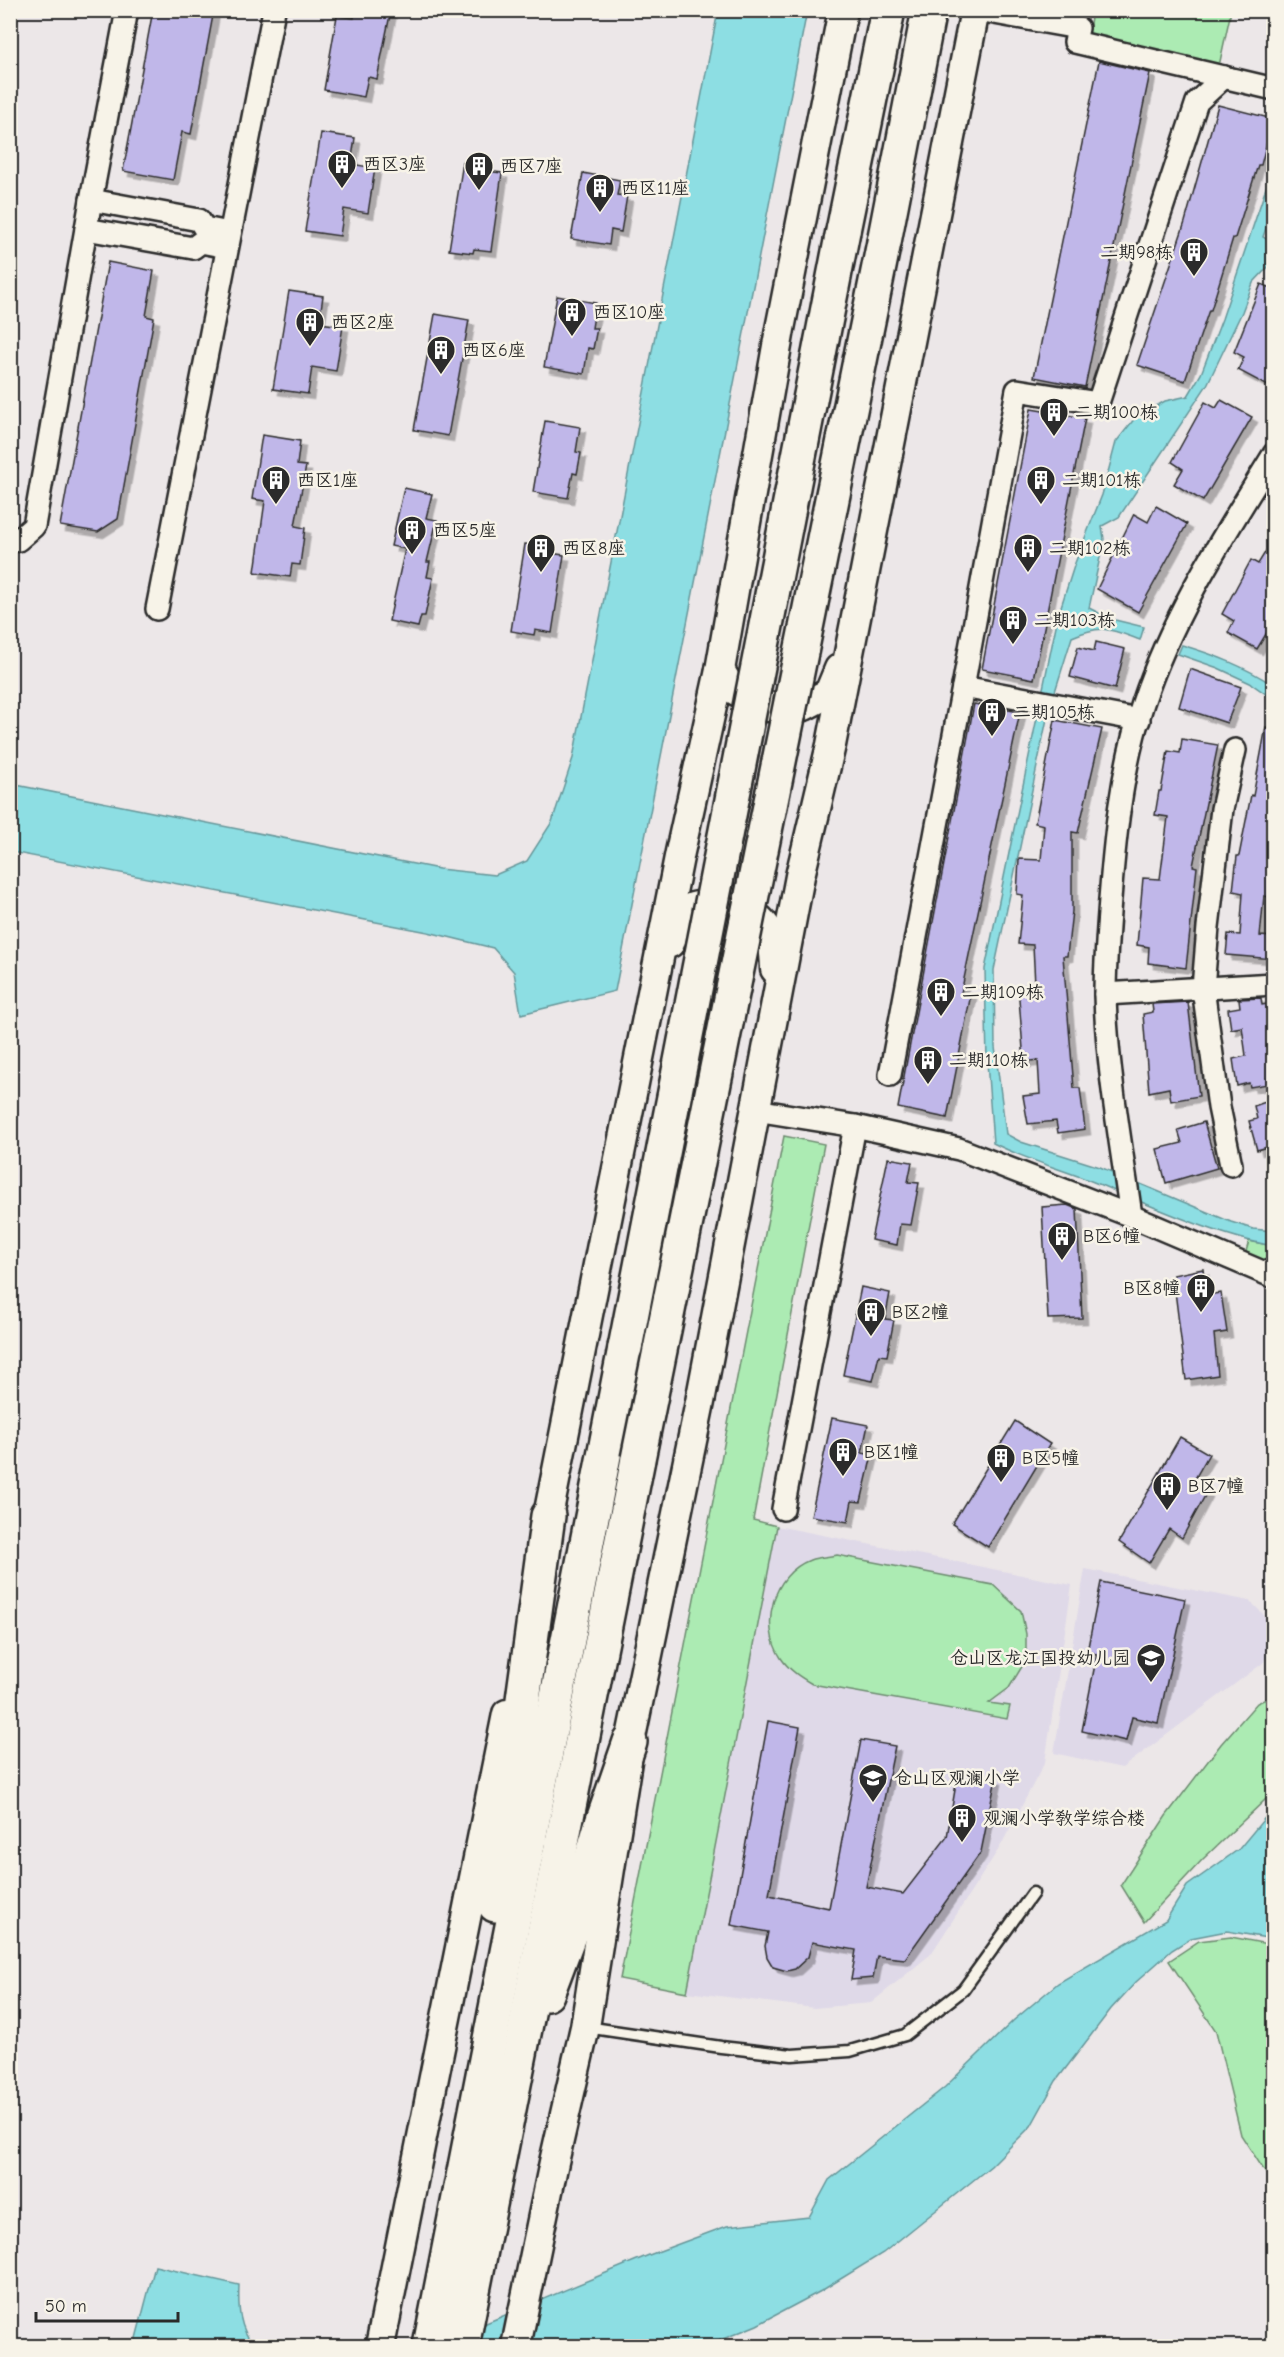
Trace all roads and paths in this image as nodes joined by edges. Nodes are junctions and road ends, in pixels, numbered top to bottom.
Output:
1 (127, 10) edge
2 (274, 10) edge
3 (843, 10) edge
4 (888, 10) edge
5 (929, 10) edge
6 (976, 10) edge
7 (1224, 77) junction
8 (1274, 89) edge
9 (91, 200) junction
10 (86, 229) junction
11 (228, 240) junction
12 (1274, 454) edge
13 (10, 542) edge
14 (157, 609) dead end
15 (848, 651) junction
16 (720, 670) junction
17 (963, 687) junction
18 (1139, 720) junction
19 (1235, 750) dead end
20 (656, 977) junction
21 (1274, 984) edge
22 (1203, 988) junction
23 (1105, 994) junction
24 (776, 998) junction
25 (890, 1075) dead end
26 (756, 1110) junction
27 (855, 1126) junction
28 (1232, 1164) dead end
29 (1129, 1198) junction
30 (1274, 1277) edge
31 (783, 1509) dead end
32 (548, 1516) junction
33 (630, 1742) junction
34 (1034, 1893) dead end
35 (585, 2027) junction
36 (514, 2079) junction
37 (441, 2343) edge
38 (380, 2346) edge
39 (516, 2346) edge

1 - 9 street
2 - 11 street
3 - 16 main road
4 - 37 highway, bridge
5 - 36 highway, bridge
6 - 7 street
6 - 15 main road
7 - 8 street
7 - 17 street
9 - 10 street
9 - 11 street
10 - 11 street
10 - 13 street
11 - 14 street
12 - 18 street
15 - 16 main road
15 - 24 main road
16 - 20 main road
17 - 18 street
17 - 25 street
18 - 23 street
19 - 22 street
20 - 24 main road
20 - 32 main road
21 - 22 street
22 - 23 street
22 - 28 street
23 - 29 street
24 - 26 main road
26 - 27 street
26 - 33 main road
27 - 29 street
27 - 31 street
29 - 30 street
32 - 37 highway
32 - 38 main road
33 - 35 main road
33 - 36 highway
34 - 35 lane
35 - 39 main road
36 - 37 highway

